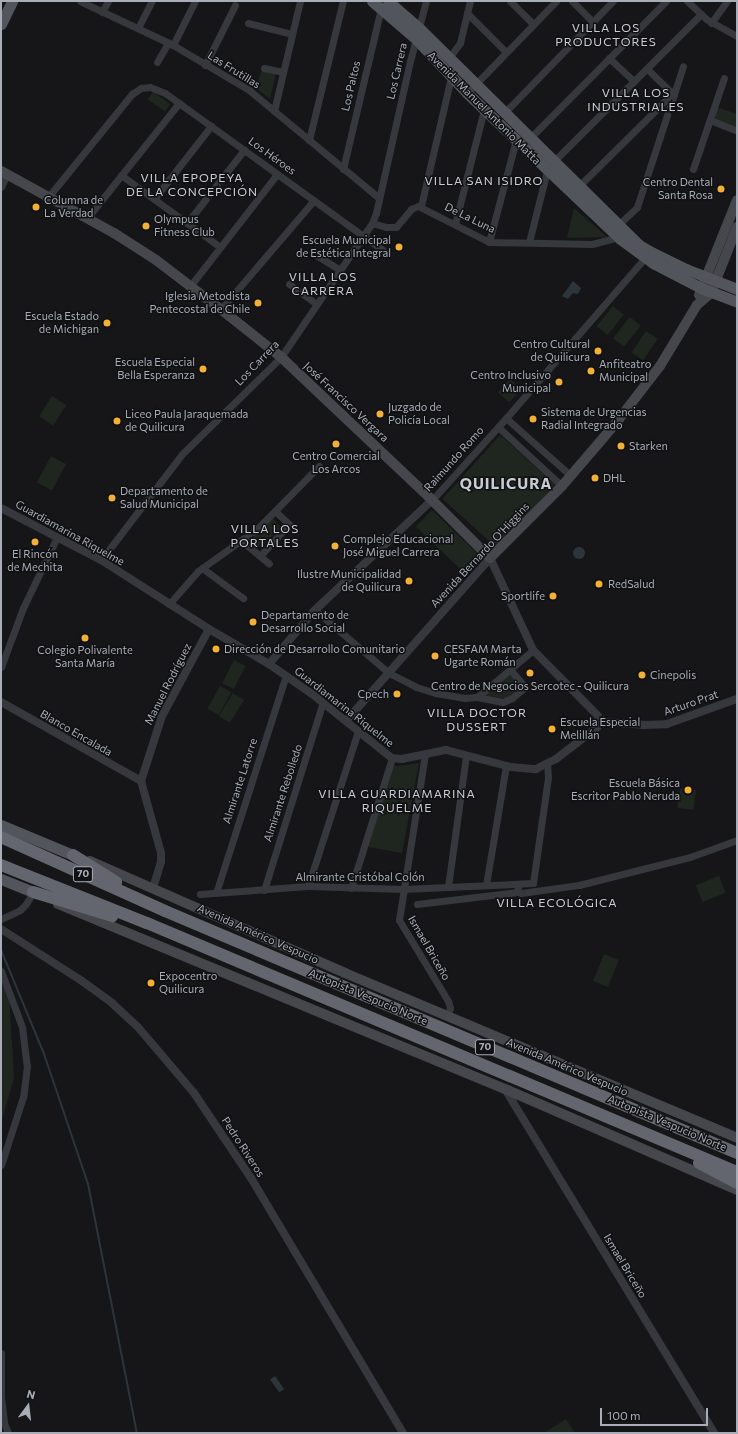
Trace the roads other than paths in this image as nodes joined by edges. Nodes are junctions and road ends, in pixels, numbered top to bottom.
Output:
1 (12, 1) edge
2 (80, 1) edge
3 (108, 1) edge
4 (152, 1) edge
5 (195, 1) edge
6 (300, 1) edge
7 (343, 1) edge
8 (426, 1) edge
9 (470, 1) edge
10 (510, 1) edge
11 (556, 1) edge
12 (572, 1) edge
13 (613, 1) edge
14 (666, 1) edge
15 (687, 1) edge
16 (726, 1) edge
17 (380, 3) edge
18 (235, 4) dead end
19 (102, 12) junction
20 (467, 13) junction
21 (701, 14) junction
22 (2, 18) edge
23 (593, 22) junction
24 (248, 23) dead end
25 (711, 23) junction
26 (533, 24) junction
27 (138, 28) junction
28 (419, 28) junction
29 (292, 34) junction
30 (737, 36) edge
31 (416, 39) junction
32 (170, 44) junction
33 (506, 52) junction
34 (449, 58) junction
35 (609, 58) junction
36 (157, 62) dead end
37 (206, 65) junction
38 (683, 66) dead end
39 (264, 68) dead end
40 (647, 69) junction
41 (283, 72) junction
42 (452, 77) junction
43 (724, 78) dead end
44 (634, 81) junction
45 (475, 84) junction
46 (467, 93) junction
47 (674, 95) junction
48 (179, 103) junction
49 (484, 109) junction
50 (274, 111) junction
51 (504, 113) junction
52 (710, 120) junction
53 (211, 126) junction
54 (737, 131) edge
55 (530, 138) junction
56 (309, 140) junction
57 (516, 140) junction
58 (244, 150) junction
59 (554, 161) junction
60 (343, 169) junction
61 (693, 169) dead end
62 (547, 171) junction
63 (4, 172) edge
64 (277, 174) junction
65 (121, 175) junction
66 (579, 186) junction
67 (1, 187) edge
68 (48, 196) junction
69 (379, 198) junction
70 (154, 199) junction
71 (314, 200) junction
72 (737, 200) edge
73 (421, 206) junction
74 (88, 217) junction
75 (372, 222) junction
76 (187, 223) junction
77 (455, 224) junction
78 (618, 225) junction
79 (737, 227) edge
80 (363, 236) junction
81 (618, 237) junction
82 (489, 242) junction
83 (529, 242) junction
84 (220, 247) junction
85 (383, 250) dead end
86 (316, 255) dead end
87 (644, 259) junction
88 (340, 270) junction
89 (711, 279) junction
90 (289, 284) dead end
91 (191, 285) junction
92 (737, 289) edge
93 (706, 290) junction
94 (737, 302) edge
95 (317, 304) junction
96 (221, 309) junction
97 (281, 357) junction
98 (506, 418) junction
99 (498, 427) junction
100 (537, 446) junction
101 (528, 455) junction
102 (319, 466) dead end
103 (571, 476) junction
104 (562, 486) junction
105 (432, 500) junction
106 (1, 508) edge
107 (275, 511) junction
108 (56, 537) junction
109 (242, 541) junction
110 (260, 556) junction
111 (490, 558) junction
112 (101, 560) junction
113 (269, 564) dead end
114 (202, 568) junction
115 (243, 598) dead end
116 (169, 604) junction
117 (316, 610) junction
118 (209, 629) junction
119 (534, 650) junction
120 (269, 664) junction
121 (1, 667) edge
122 (510, 669) junction
123 (389, 673) junction
124 (286, 675) junction
125 (477, 697) junction
126 (737, 699) edge
127 (1, 702) edge
128 (323, 702) junction
129 (346, 722) junction
130 (604, 722) junction
131 (358, 731) junction
132 (425, 754) junction
133 (466, 755) junction
134 (392, 758) junction
135 (547, 764) junction
136 (506, 766) junction
137 (141, 781) junction
138 (1, 825) edge
139 (1, 837) edge
140 (737, 840) edge
141 (73, 855) junction
142 (1, 865) edge
143 (1, 879) edge
144 (519, 884) junction
145 (486, 885) junction
146 (308, 886) junction
147 (448, 887) junction
148 (152, 888) junction
149 (351, 888) junction
150 (403, 889) junction
151 (264, 890) junction
152 (33, 892) junction
153 (518, 892) junction
154 (216, 893) junction
155 (200, 894) dead end
156 (417, 904) dead end
157 (165, 911) junction
158 (1, 919) edge
159 (147, 923) junction
160 (1, 929) edge
161 (1, 971) edge
162 (447, 1016) junction
163 (505, 1089) junction
164 (528, 1099) junction
165 (517, 1110) junction
166 (648, 1135) junction
167 (737, 1138) edge
168 (737, 1153) edge
169 (1, 1165) edge
170 (737, 1172) edge
171 (737, 1183) edge
172 (737, 1190) edge
173 (1, 1353) edge
174 (8, 1433) edge
175 (403, 1433) edge
176 (714, 1433) edge

1 - 22 main road
2 - 19 street, Las Frutillas
3 - 19 street
4 - 27 street
5 - 32 street
6 - 29 street
7 - 56 street
8 - 28 street, Los Carrera
9 - 20 street
10 - 26 street
11 - 26 street
12 - 23 street
13 - 23 street
14 - 35 street
15 - 21 street
16 - 25 street
17 - 28 main road, Avenida Manuel Antonio Matta
17 - 31 main road, Avenida Manuel Antonio Matta
17 - 60 street, Los Paltos
18 - 37 street
19 - 27 street, Las Frutillas
20 - 33 street
20 - 34 street
21 - 25 street
21 - 40 street
23 - 51 street
24 - 29 street
25 - 30 street
26 - 33 street
27 - 32 street, Las Frutillas
28 - 31 street, Los Carrera
28 - 34 main road, Avenida Manuel Antonio Matta
29 - 41 street
31 - 42 main road, Avenida Manuel Antonio Matta
31 - 69 street, Los Carrera
32 - 36 street
32 - 37 street, Las Frutillas
33 - 45 street
34 - 45 main road, Avenida Manuel Antonio Matta
35 - 44 street
35 - 55 street
37 - 50 street, Las Frutillas
38 - 47 street
39 - 41 street
40 - 44 street
40 - 47 street
41 - 50 street
42 - 46 main road, Avenida Manuel Antonio Matta
42 - 73 street
43 - 52 street
44 - 59 street
45 - 46 street
45 - 51 main road, Avenida Manuel Antonio Matta
46 - 49 main road, Avenida Manuel Antonio Matta
47 - 66 street
47 - 78 street
48 - 53 street, Los Héroes
48 - 65 street
48 - 68 street, Los Héroes
49 - 57 main road, Avenida Manuel Antonio Matta
49 - 77 street
50 - 56 street, Las Frutillas
51 - 55 main road, Avenida Manuel Antonio Matta
52 - 54 street
52 - 61 street
53 - 58 street, Los Héroes
53 - 70 street
55 - 59 main road, Avenida Manuel Antonio Matta
56 - 60 street, Las Frutillas
57 - 62 main road, Avenida Manuel Antonio Matta
57 - 82 street
58 - 64 street, Los Héroes
58 - 76 street
59 - 66 main road, Avenida Manuel Antonio Matta
60 - 69 street, Las Frutillas
62 - 81 main road, Avenida Manuel Antonio Matta
62 - 83 street
63 - 67 street
63 - 68 main road, José Francisco Vergara
64 - 71 street, Los Héroes
64 - 84 street
65 - 70 street
65 - 74 street
66 - 78 main road, Avenida Manuel Antonio Matta
68 - 74 main road, José Francisco Vergara
69 - 75 street, Los Carrera
70 - 76 street
71 - 80 street, Los Héroes
71 - 96 street
72 - 89 main road, Avenida Bernardo O'Higgins
73 - 75 street
73 - 77 street, De La Luna
74 - 91 main road, José Francisco Vergara
75 - 80 street, Los Carrera
76 - 84 street
77 - 82 street, De La Luna
78 - 89 main road, Avenida Manuel Antonio Matta
79 - 89 main road, Avenida Bernardo O'Higgins
80 - 85 street, Los Héroes
80 - 88 street, Los Carrera
81 - 83 street, De La Luna
81 - 87 main road, Avenida Manuel Antonio Matta
82 - 83 street, De La Luna
84 - 91 street
86 - 88 street
87 - 93 main road, Avenida Manuel Antonio Matta
87 - 98 street, Raimundo Romo
88 - 95 street, Los Carrera
89 - 92 main road, Avenida Manuel Antonio Matta
89 - 93 main road, Avenida Bernardo O'Higgins
90 - 95 street
91 - 96 main road, José Francisco Vergara
93 - 94 main road, Avenida Manuel Antonio Matta
93 - 103 main road, Avenida Bernardo O'Higgins
95 - 97 street, Los Carrera
96 - 97 main road, José Francisco Vergara
97 - 105 main road, José Francisco Vergara
97 - 112 street, Los Carrera
98 - 99 street, Raimundo Romo
98 - 100 street
99 - 101 street
99 - 105 street, Raimundo Romo
100 - 101 street
100 - 103 street
101 - 104 street
102 - 107 street
103 - 104 main road, Avenida Bernardo O'Higgins
104 - 111 main road, Avenida Bernardo O'Higgins
105 - 111 main road, José Francisco Vergara
105 - 117 street, Raimundo Romo
106 - 108 street, Guardiamarina Riquelme
107 - 109 street
107 - 110 street
108 - 112 street, Guardiamarina Riquelme
108 - 121 street
109 - 110 street
109 - 114 street
110 - 113 street
111 - 119 street, José Francisco Vergara
111 - 123 street, Avenida Bernardo O'Higgins
112 - 116 street, Guardiamarina Riquelme
114 - 115 street
114 - 116 street
116 - 118 street, Guardiamarina Riquelme
117 - 120 street, Raimundo Romo
117 - 123 street
118 - 120 street, Guardiamarina Riquelme
118 - 137 street, Manuel Rodríguez
119 - 122 street
119 - 130 street, José Francisco Vergara
120 - 124 street, Guardiamarina Riquelme
122 - 125 street
122 - 125 street
123 - 125 street
123 - 129 street, Avenida Bernardo O'Higgins
124 - 128 street, Guardiamarina Riquelme
124 - 154 street, Almirante Latorre
126 - 130 street, Arturo Prat
127 - 137 street, Blanco Encalada
128 - 129 street, Guardiamarina Riquelme
128 - 151 street, Almirante Rebolledo
129 - 131 street, Guardiamarina Riquelme
130 - 135 street, Guardiamarina Riquelme
131 - 134 street, Guardiamarina Riquelme
131 - 146 street
132 - 133 street, Guardiamarina Riquelme
132 - 134 street, Guardiamarina Riquelme
132 - 150 street, Ismael Briceño
133 - 136 street, Guardiamarina Riquelme
133 - 147 street
134 - 149 street
135 - 136 street, Guardiamarina Riquelme
135 - 144 street, Almirante Cristóbal Colón
136 - 145 street
137 - 148 street
138 - 141 main road, Avenida Américo Vespucio
139 - 157 highway, Autopista Vespucio Norte / 70
140 - 153 street
141 - 148 main road, Avenida Américo Vespucio
141 - 157 highway
142 - 159 highway, Autopista Vespucio Norte / 70
143 - 152 main road
144 - 145 street, Almirante Cristóbal Colón
144 - 153 street
145 - 147 street, Almirante Cristóbal Colón
146 - 149 street, Almirante Cristóbal Colón
146 - 151 street, Almirante Cristóbal Colón
147 - 150 street, Almirante Cristóbal Colón
148 - 162 main road, Avenida Américo Vespucio
149 - 150 street, Almirante Cristóbal Colón
150 - 162 street, Ismael Briceño
151 - 154 street, Almirante Cristóbal Colón
152 - 158 street
152 - 159 highway
152 - 163 main road
153 - 156 street
154 - 155 street, Almirante Cristóbal Colón
157 - 168 highway, Autopista Vespucio Norte / 70
159 - 166 highway, Autopista Vespucio Norte / 70
160 - 175 street, Pedro Riveros
161 - 169 street
162 - 167 main road, Avenida Américo Vespucio
163 - 164 main road
163 - 165 street, Ismael Briceño
164 - 165 street
164 - 172 main road
165 - 176 street, Ismael Briceño
166 - 170 highway, Autopista Vespucio Norte / 70
166 - 171 highway
173 - 174 street

